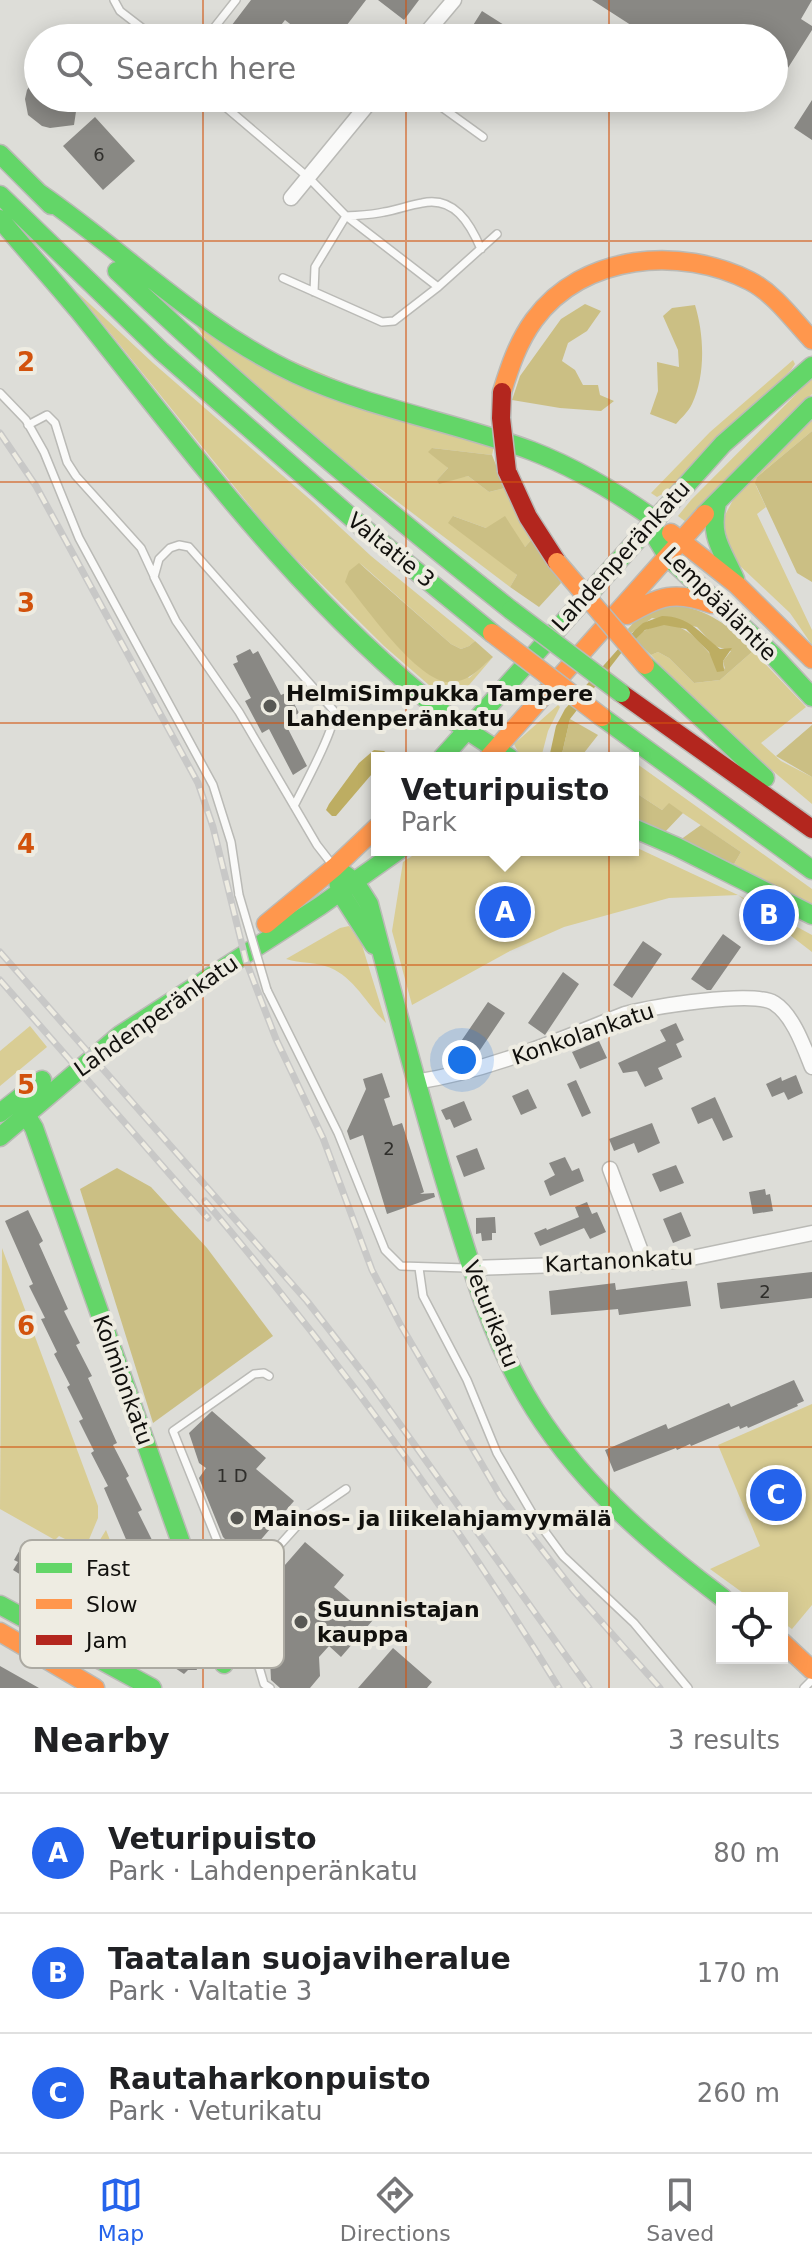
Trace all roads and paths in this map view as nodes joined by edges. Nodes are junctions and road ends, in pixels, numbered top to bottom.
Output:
1 (114, 0) edge
2 (236, 0) edge
3 (454, 0) edge
4 (137, 24) edge
5 (217, 24) edge
6 (434, 24) edge
7 (231, 112) edge
8 (362, 112) edge
9 (448, 112) edge
10 (483, 137) dead end
11 (0, 154) edge
12 (309, 178) junction
13 (39, 193) junction
14 (0, 195) edge
15 (291, 198) dead end
16 (346, 216) junction
17 (0, 219) edge
18 (497, 234) dead end
19 (481, 249) junction
20 (283, 278) dead end
21 (438, 287) junction
22 (314, 292) junction
23 (812, 340) edge
24 (812, 366) edge
25 (0, 393) edge
26 (812, 406) edge
27 (28, 425) junction
28 (720, 497) junction
29 (654, 519) junction
30 (682, 541) junction
31 (668, 557) junction
32 (154, 577) junction
33 (737, 585) junction
34 (722, 608) junction
35 (607, 625) junction
36 (812, 659) edge
37 (812, 697) edge
38 (468, 730) junction
39 (448, 752) edge
40 (494, 752) edge
41 (501, 752) edge
42 (294, 806) junction
43 (812, 822) edge
44 (812, 829) edge
45 (639, 831) edge
46 (371, 833) edge
47 (391, 856) edge
48 (335, 867) junction
49 (812, 870) edge
50 (348, 887) junction
51 (812, 915) edge
52 (812, 1067) edge
53 (415, 1082) junction
54 (21, 1107) junction
55 (0, 1113) edge
56 (0, 1137) edge
57 (610, 1169) dead end
58 (812, 1233) edge
59 (645, 1262) junction
60 (419, 1268) junction
61 (471, 1268) junction
62 (269, 1376) dead end
63 (346, 1489) dead end
64 (180, 1540) edge
65 (217, 1540) edge
66 (284, 1540) edge
67 (716, 1593) edge
68 (0, 1605) edge
69 (20, 1616) edge
70 (0, 1632) edge
71 (20, 1644) edge
72 (788, 1648) edge
73 (61, 1668) edge
74 (115, 1668) edge
75 (259, 1668) edge
76 (812, 1670) edge
77 (812, 1680) edge
78 (95, 1688) edge
79 (152, 1688) edge
80 (270, 1688) edge
81 (688, 1688) edge
82 (804, 1688) edge

1 - 4 lane
2 - 5 lane
3 - 6 street
7 - 12 lane
8 - 12 street
9 - 10 lane
11 - 13 main road
12 - 15 street
12 - 16 lane
13 - 29 main road
13 - 44 main road, Valtatie 3, bridge
14 - 49 main road, Valtatie 3, bridge
16 - 19 lane
16 - 21 lane
16 - 22 lane
17 - 38 main road
18 - 19 lane
19 - 21 lane
20 - 22 lane
21 - 22 lane
23 - 43 main road, bridge
24 - 29 main road, Lahdenperänkatu
25 - 27 lane
26 - 28 main road, Lahdenperänkatu
27 - 32 lane
27 - 60 lane, bridge
28 - 30 main road, Lahdenperänkatu
28 - 33 main road
29 - 30 main road, Lempääläntie
29 - 31 main road, Lempääläntie
29 - 38 main road, Lahdenperänkatu
30 - 31 main road, Lahdenperänkatu
30 - 33 main road, Lempääläntie
31 - 34 main road, Lempääläntie
31 - 35 main road, Lahdenperänkatu
32 - 42 lane
32 - 42 lane
33 - 36 main road, Lempääläntie
34 - 35 main road
34 - 37 main road, Lempääläntie
35 - 41 main road, Lahdenperänkatu
38 - 39 main road, Lahdenperänkatu
38 - 40 main road
42 - 48 lane
45 - 51 main road
46 - 48 main road, Lahdenperänkatu
47 - 50 main road, Lahdenperänkatu
48 - 50 main road, Veturikatu
48 - 54 main road, Lahdenperänkatu
50 - 53 main road, Veturikatu
50 - 54 main road, Lahdenperänkatu
52 - 53 street, Konkolankatu
53 - 61 main road, Veturikatu
54 - 55 main road, Lahdenperänkatu
54 - 56 main road, Lahdenperänkatu
54 - 64 main road, Kolmionkatu
57 - 59 street
58 - 59 street, Kartanonkatu
59 - 61 street, Kartanonkatu
60 - 61 lane
60 - 81 lane
61 - 67 main road, Veturikatu
62 - 65 lane
63 - 66 lane
68 - 69 main road
70 - 71 main road
72 - 76 main road
73 - 78 main road
74 - 79 main road
75 - 80 lane
77 - 82 lane

